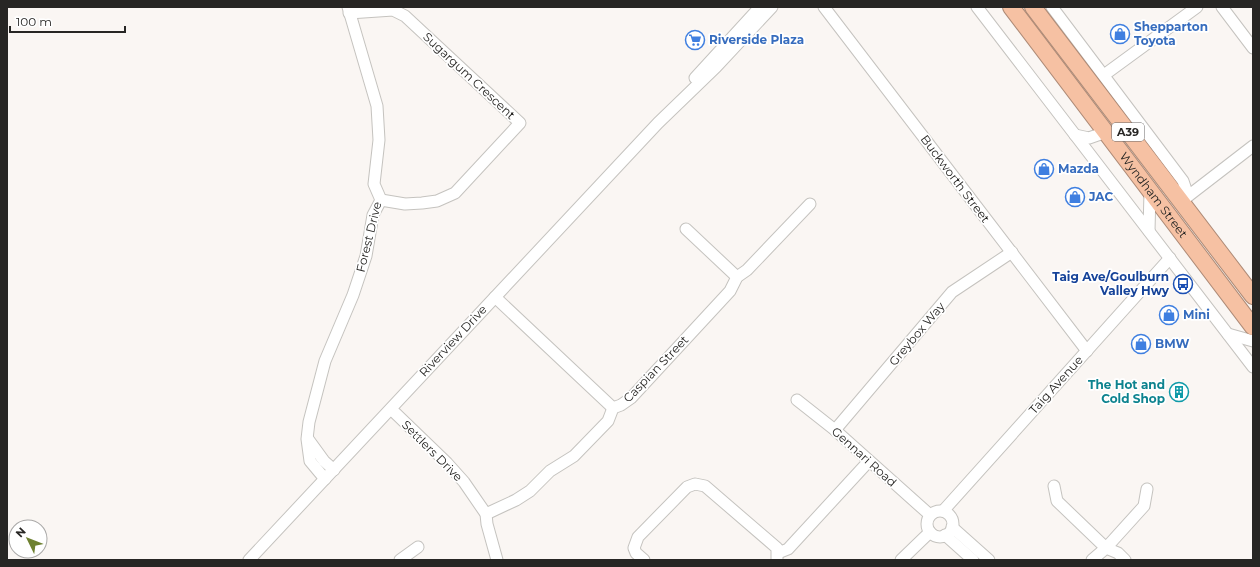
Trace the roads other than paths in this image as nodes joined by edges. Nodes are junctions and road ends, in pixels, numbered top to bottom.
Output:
1 (760, 7) edge
2 (772, 7) edge
3 (824, 7) edge
4 (977, 7) edge
5 (1011, 7) edge
6 (1033, 7) edge
7 (1052, 7) edge
8 (1197, 7) edge
9 (1222, 7) edge
10 (348, 10) edge
11 (1253, 48) edge
12 (1104, 74) junction
13 (1117, 118) junction
14 (658, 123) junction
15 (1127, 131) junction
16 (1106, 132) junction
17 (1075, 135) junction
18 (1116, 146) junction
19 (1253, 146) edge
20 (1150, 191) junction
21 (1184, 199) junction
22 (381, 200) junction
23 (810, 204) dead end
24 (686, 229) dead end
25 (1149, 231) junction
26 (1012, 252) junction
27 (1170, 258) junction
28 (737, 277) junction
29 (1252, 295) edge
30 (495, 296) junction
31 (1253, 327) edge
32 (1227, 334) junction
33 (1253, 341) edge
34 (1087, 351) junction
35 (1253, 368) edge
36 (797, 400) dead end
37 (613, 408) junction
38 (391, 409) junction
39 (835, 430) junction
40 (307, 439) junction
41 (866, 459) junction
42 (334, 470) junction
43 (325, 479) junction
44 (1054, 486) dead end
45 (1147, 489) dead end
46 (943, 511) junction
47 (486, 514) junction
48 (930, 515) junction
49 (948, 531) junction
50 (930, 532) junction
51 (418, 547) dead end
52 (1106, 548) junction
53 (777, 554) edge
54 (249, 560) edge
55 (400, 560) edge
56 (497, 560) edge
57 (644, 560) edge
58 (901, 560) edge
59 (973, 560) edge
60 (989, 560) edge
61 (1092, 560) edge
62 (1125, 560) edge

1 - 14 street, Riverview Drive
2 - 14 street, Riverview Drive
3 - 26 street, Buckworth Street
4 - 17 street
5 - 16 highway, Wyndham Street / A39
6 - 13 highway, Wyndham Street / A39
7 - 12 street
8 - 12 street
9 - 11 street
10 - 22 street, Forest Drive
10 - 22 street, Sugargum Crescent
12 - 21 street
13 - 15 highway, Wyndham Street / A39
13 - 16 highway
14 - 30 street, Riverview Drive
15 - 18 highway
15 - 21 highway, Wyndham Street / A39
16 - 17 street
16 - 18 highway, Wyndham Street / A39
17 - 25 street
18 - 20 highway, Wyndham Street / A39
19 - 21 street
20 - 25 street
20 - 31 highway, Wyndham Street / A39
21 - 29 highway, Wyndham Street / A39
22 - 40 street, Forest Drive
23 - 28 street, Caspian Street
24 - 28 street
25 - 27 street
26 - 34 street, Buckworth Street
26 - 39 street, Greybox Way
27 - 32 street
27 - 34 street, Taig Avenue
28 - 37 street, Caspian Street
30 - 37 street
30 - 38 street, Riverview Drive
32 - 33 street
32 - 35 street
34 - 46 street, Taig Avenue
36 - 39 street, Gennari Road
37 - 47 street, Caspian Street
38 - 42 street, Riverview Drive
38 - 47 street, Settlers Drive
39 - 41 street, Gennari Road
40 - 42 street
40 - 43 street, Forest Drive
41 - 48 street, Gennari Road
41 - 53 street
42 - 43 street, Riverview Drive
43 - 54 street, Riverview Drive
44 - 52 street
45 - 52 street
46 - 48 street
46 - 49 street
47 - 56 street, Settlers Drive
48 - 50 street
49 - 50 street
49 - 59 street
49 - 60 street
50 - 58 street
51 - 55 street
52 - 61 street
52 - 62 street
53 - 57 street

